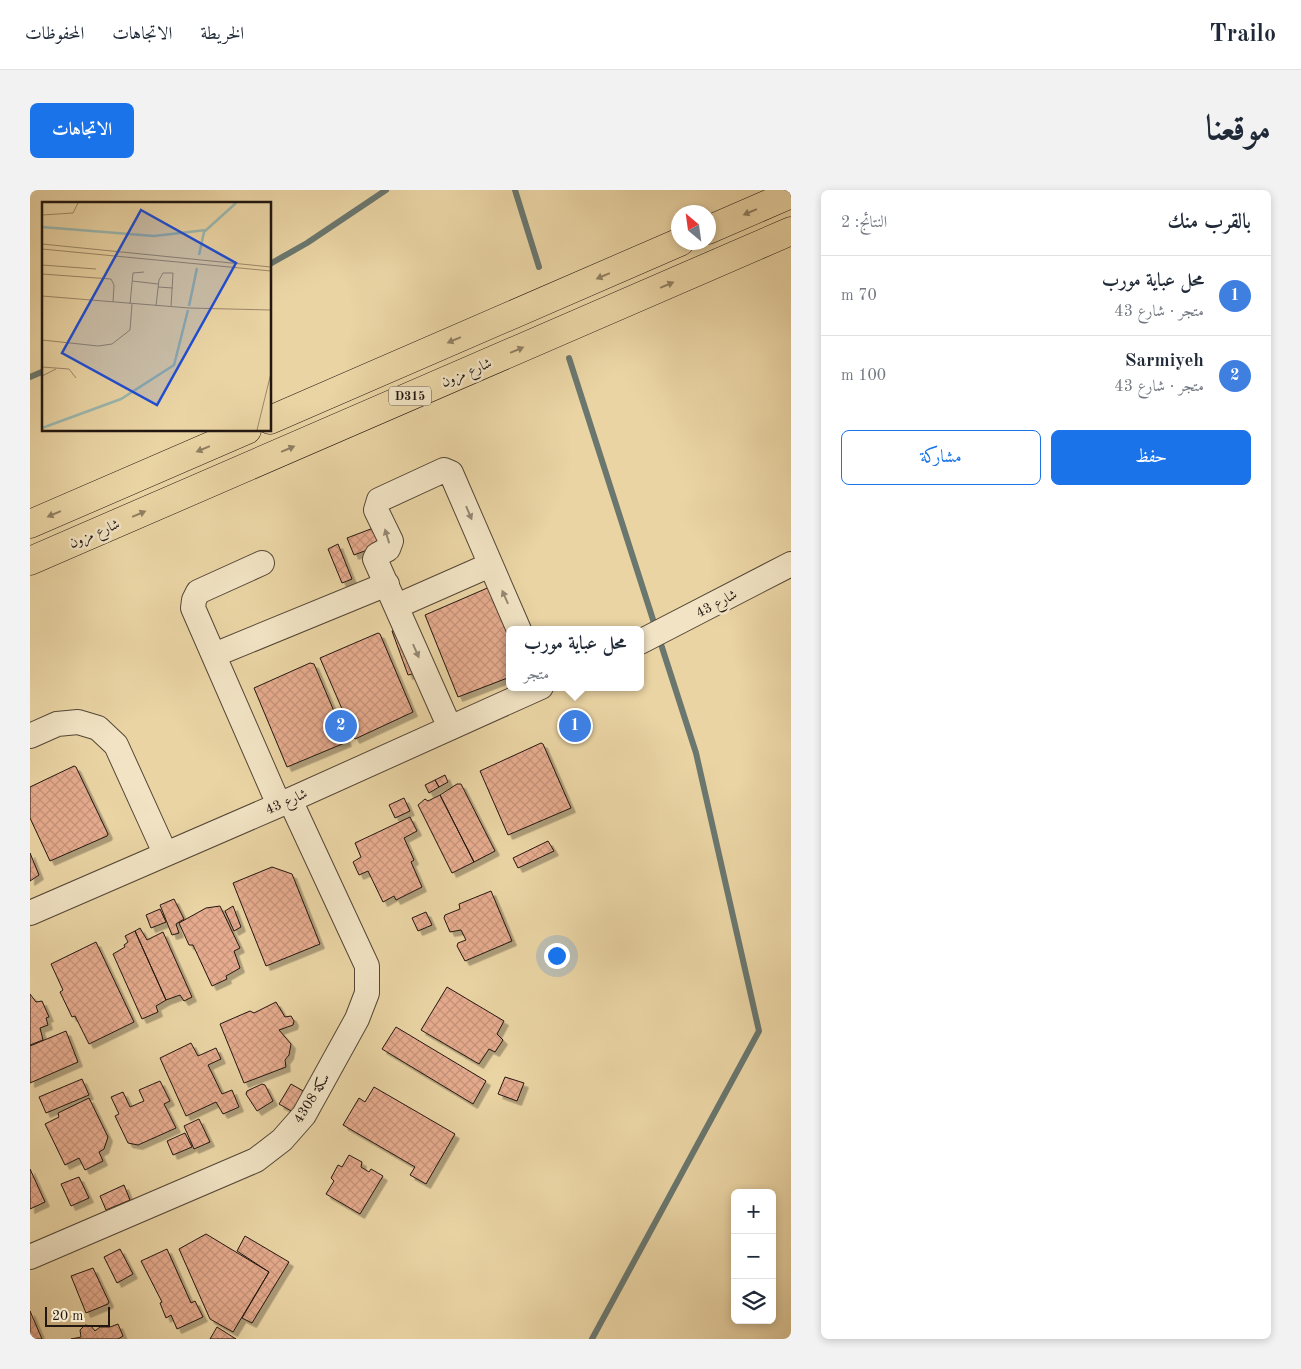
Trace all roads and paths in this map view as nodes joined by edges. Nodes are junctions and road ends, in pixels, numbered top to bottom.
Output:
1 (791, 194) edge
2 (716, 227) edge
3 (791, 231) edge
4 (671, 246) edge
5 (271, 420) edge
6 (245, 431) edge
7 (30, 524) edge
8 (30, 561) edge
9 (262, 563) dead end
10 (791, 564) edge
11 (490, 565) junction
12 (387, 584) junction
13 (397, 606) junction
14 (517, 626) edge
15 (644, 640) edge
16 (214, 655) junction
17 (532, 691) edge
18 (450, 728) junction
19 (30, 736) edge
20 (285, 802) junction
21 (165, 853) junction
22 (30, 913) edge
23 (30, 1257) edge

1 -> 2 main road
8 -> 3 main road, شارع مزون / D315
4 -> 5 main road, D315
6 -> 7 main road
9 - 16 street, سكة 4308
10 - 15 street, شارع 43
12 -> 11 street
11 - 13 street
14 -> 11 street
12 - 13 street
12 - 16 street
13 -> 18 street
16 - 20 street, سكة 4308
17 - 18 street, شارع 43
18 - 20 street, شارع 43
19 - 21 street
20 - 21 street, شارع 43
20 - 23 street, سكة 4308
21 - 22 street, شارع 43

